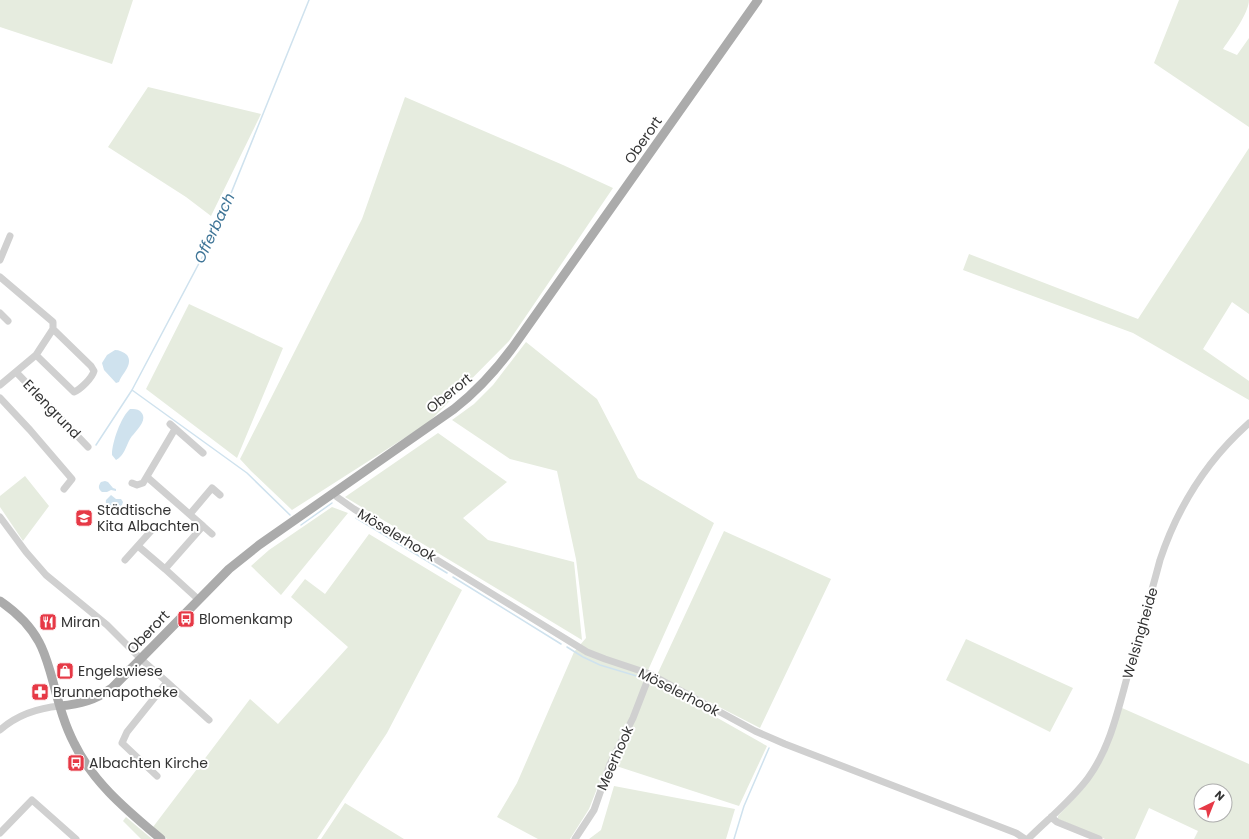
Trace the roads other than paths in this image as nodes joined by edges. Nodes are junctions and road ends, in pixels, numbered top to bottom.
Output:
1 (758, 0) edge
2 (10, 236) dead end
3 (0, 260) edge
4 (0, 277) edge
5 (0, 313) edge
6 (8, 321) dead end
7 (53, 329) junction
8 (36, 355) junction
9 (16, 372) junction
10 (0, 385) edge
11 (0, 398) edge
12 (1249, 423) edge
13 (88, 446) dead end
14 (203, 453) dead end
15 (147, 477) junction
16 (132, 483) dead end
17 (64, 489) dead end
18 (334, 493) junction
19 (220, 495) dead end
20 (190, 514) junction
21 (0, 516) edge
22 (203, 526) junction
23 (151, 531) dead end
24 (212, 534) dead end
25 (138, 546) junction
26 (125, 560) dead end
27 (165, 569) junction
28 (199, 600) junction
29 (0, 601) edge
30 (141, 660) junction
31 (650, 674) junction
32 (167, 682) junction
33 (60, 706) junction
34 (209, 720) dead end
35 (0, 730) edge
36 (157, 776) dead end
37 (1051, 817) junction
38 (0, 833) edge
39 (76, 839) edge
40 (161, 839) edge
41 (575, 839) edge
42 (1027, 839) edge
43 (1099, 839) edge

1 - 18 main road, Oberort
2 - 3 street
4 - 7 street
5 - 6 street
7 - 8 street
7 - 8 street
8 - 9 street
9 - 10 street
9 - 13 street, Erlengrund
11 - 17 street
12 - 37 street, Welsingheide
14 - 15 street
15 - 16 street
15 - 20 street
18 - 28 main road, Oberort
18 - 31 street, Möselerhook
19 - 20 street
20 - 22 street
21 - 30 street
22 - 24 street
22 - 27 street
23 - 25 street
25 - 26 street
25 - 27 street
27 - 28 street
28 - 30 main road, Oberort
29 - 33 main road
30 - 32 street
30 - 33 main road, Oberort
31 - 41 street, Meerhook
31 - 42 street, Möselerhook
32 - 34 street
32 - 36 street
33 - 35 street
33 - 40 main road
37 - 42 street, Welsingheide
37 - 43 street
38 - 39 street

